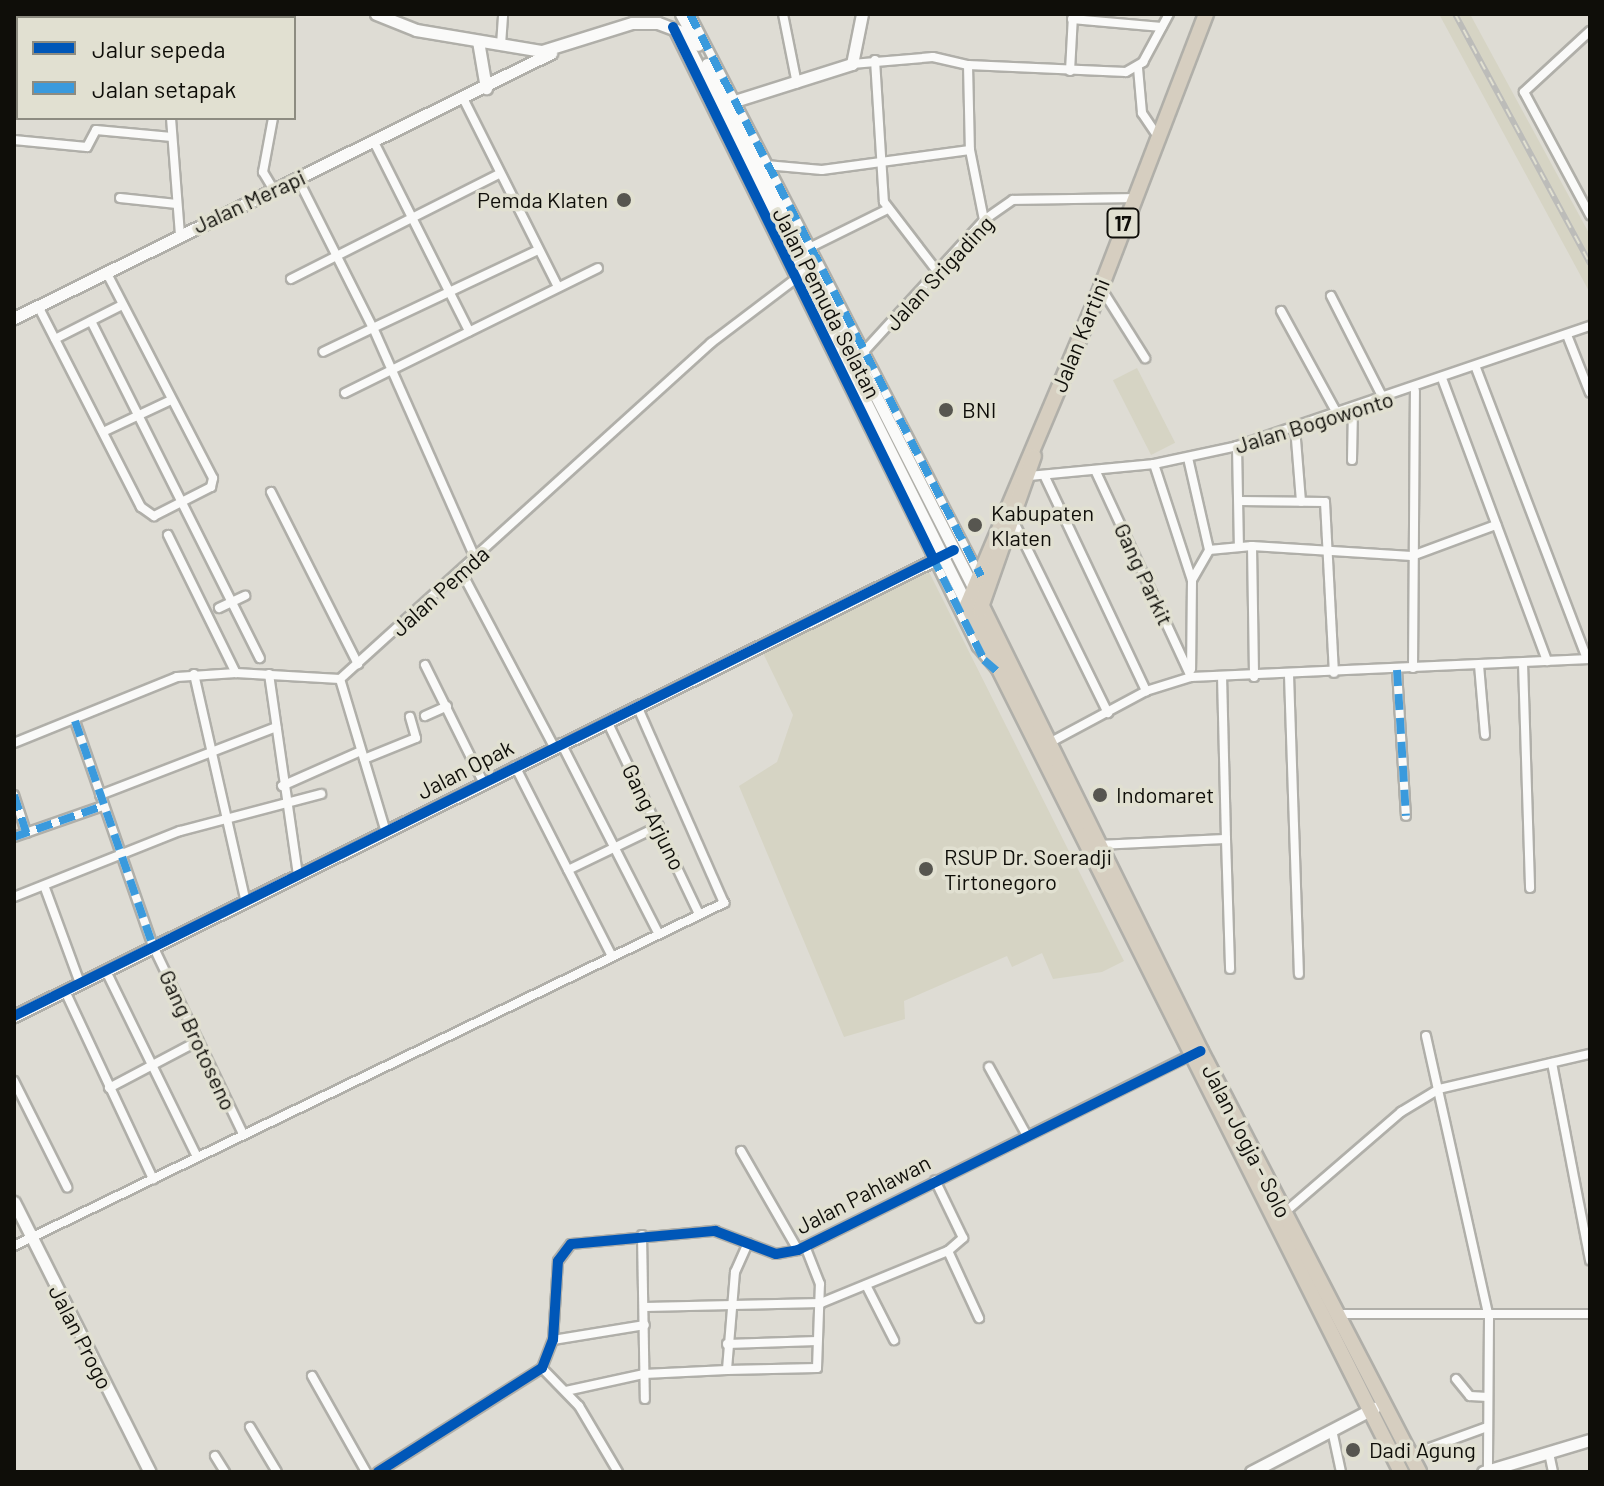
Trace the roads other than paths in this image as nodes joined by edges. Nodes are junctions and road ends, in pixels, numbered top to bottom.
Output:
1 (376, 14) edge
2 (503, 14) edge
3 (681, 14) edge
4 (690, 14) edge
5 (783, 14) edge
6 (862, 14) edge
7 (1169, 14) edge
8 (1206, 14) edge
9 (1072, 16) edge
10 (636, 18) edge
11 (673, 27) junction
12 (1162, 27) junction
13 (1590, 31) edge
14 (478, 41) junction
15 (501, 45) junction
16 (554, 52) junction
17 (875, 60) junction
18 (852, 64) junction
19 (968, 65) junction
20 (1138, 68) junction
21 (1070, 71) junction
22 (797, 84) junction
23 (486, 88) junction
24 (464, 100) junction
25 (726, 103) junction
26 (171, 120) edge
27 (273, 120) edge
28 (172, 137) junction
29 (1158, 137) junction
30 (14, 140) edge
31 (374, 142) junction
32 (970, 150) junction
33 (878, 162) junction
34 (766, 165) junction
35 (499, 174) junction
36 (298, 179) junction
37 (274, 190) junction
38 (120, 198) dead end
39 (1134, 198) junction
40 (177, 204) junction
41 (888, 209) junction
42 (1590, 215) edge
43 (413, 217) junction
44 (984, 220) junction
45 (180, 234) junction
46 (789, 246) junction
47 (809, 248) junction
48 (538, 250) junction
49 (338, 255) junction
50 (598, 268) dead end
51 (106, 272) junction
52 (803, 273) junction
53 (940, 275) junction
54 (291, 279) dead end
55 (558, 287) junction
56 (1101, 288) junction
57 (447, 291) junction
58 (1331, 296) dead end
59 (122, 305) junction
60 (38, 306) junction
61 (1281, 311) dead end
62 (14, 318) edge
63 (91, 321) junction
64 (1590, 326) edge
65 (373, 328) junction
66 (469, 331) junction
67 (1567, 335) junction
68 (55, 339) junction
69 (323, 352) dead end
70 (1145, 358) dead end
71 (856, 360) junction
72 (1476, 368) junction
73 (393, 369) junction
74 (1443, 381) junction
75 (1415, 391) junction
76 (345, 393) dead end
77 (1590, 393) edge
78 (171, 400) junction
79 (1384, 400) junction
80 (1353, 409) junction
81 (138, 415) junction
82 (1338, 415) junction
83 (1295, 427) junction
84 (103, 432) junction
85 (1040, 433) junction
86 (892, 441) junction
87 (1237, 446) junction
88 (1188, 458) junction
89 (1352, 460) dead end
90 (1154, 464) junction
91 (1096, 472) junction
92 (1029, 476) junction
93 (1045, 477) junction
94 (908, 483) junction
95 (271, 492) dead end
96 (1240, 501) junction
97 (180, 502) junction
98 (1301, 502) junction
99 (1014, 522) junction
100 (1496, 525) junction
101 (168, 535) dead end
102 (1239, 546) junction
103 (1252, 546) junction
104 (1209, 550) junction
105 (1328, 550) junction
106 (944, 555) junction
107 (1412, 556) junction
108 (476, 560) junction
109 (462, 573) junction
110 (988, 576) junction
111 (1192, 580) junction
112 (245, 596) dead end
113 (231, 603) junction
114 (975, 605) junction
115 (219, 608) dead end
116 (260, 658) dead end
117 (1588, 659) edge
118 (1547, 661) junction
119 (1523, 663) junction
120 (358, 664) junction
121 (425, 665) dead end
122 (1479, 665) junction
123 (1413, 668) junction
124 (1397, 670) junction
125 (236, 673) junction
126 (999, 673) junction
127 (1334, 673) junction
128 (194, 674) junction
129 (269, 674) junction
130 (1191, 675) junction
131 (1289, 675) junction
132 (1254, 677) junction
133 (1222, 678) junction
134 (340, 679) junction
135 (1146, 691) junction
136 (447, 706) junction
137 (637, 706) junction
138 (1108, 713) junction
139 (425, 716) dead end
140 (410, 717) dead end
141 (75, 721) junction
142 (607, 721) junction
143 (276, 727) junction
144 (1485, 735) dead end
145 (1051, 742) junction
146 (14, 743) edge
147 (558, 745) junction
148 (210, 750) junction
149 (362, 755) junction
150 (515, 766) junction
151 (483, 782) junction
152 (282, 786) junction
153 (321, 794) dead end
154 (14, 795) edge
155 (100, 795) junction
156 (283, 805) junction
157 (103, 806) junction
158 (1406, 816) dead end
159 (225, 818) junction
160 (659, 826) junction
161 (386, 832) junction
162 (26, 833) junction
163 (14, 837) edge
164 (1226, 839) junction
165 (616, 846) junction
166 (1095, 846) junction
167 (119, 856) junction
168 (568, 870) junction
169 (298, 875) junction
170 (45, 888) junction
171 (1530, 888) dead end
172 (14, 897) edge
173 (245, 899) junction
174 (699, 914) junction
175 (657, 931) junction
176 (153, 946) junction
177 (612, 956) junction
178 (1230, 969) dead end
179 (106, 971) junction
180 (1299, 974) dead end
181 (80, 983) junction
182 (65, 991) junction
183 (14, 1016) edge
184 (1426, 1036) dead end
185 (198, 1041) junction
186 (1195, 1053) junction
187 (1590, 1054) edge
188 (1552, 1063) junction
189 (151, 1064) junction
190 (989, 1067) dead end
191 (14, 1081) edge
192 (109, 1088) junction
193 (1439, 1089) junction
194 (243, 1134) junction
195 (1026, 1134) junction
196 (741, 1151) dead end
197 (197, 1157) junction
198 (153, 1179) junction
199 (935, 1180) junction
200 (67, 1187) dead end
201 (14, 1202) edge
202 (1284, 1213) junction
203 (642, 1235) junction
204 (33, 1240) junction
205 (748, 1243) junction
206 (14, 1246) edge
207 (802, 1248) junction
208 (948, 1251) junction
209 (1590, 1260) edge
210 (866, 1285) junction
211 (821, 1303) junction
212 (645, 1307) junction
213 (729, 1309) junction
214 (1334, 1314) junction
215 (1590, 1314) edge
216 (979, 1318) dead end
217 (1489, 1318) junction
218 (645, 1325) junction
219 (553, 1340) junction
220 (894, 1340) dead end
221 (817, 1341) junction
222 (727, 1344) junction
223 (542, 1368) junction
224 (727, 1370) junction
225 (644, 1374) junction
226 (312, 1376) dead end
227 (1456, 1379) dead end
228 (566, 1391) junction
229 (1488, 1397) junction
230 (645, 1399) dead end
231 (1376, 1407) junction
232 (250, 1427) dead end
233 (1487, 1427) junction
234 (1332, 1430) junction
235 (1590, 1440) edge
236 (1549, 1453) junction
237 (1410, 1455) junction
238 (215, 1456) dead end
239 (394, 1462) junction
240 (1485, 1471) edge
241 (150, 1472) edge
242 (225, 1472) edge
243 (277, 1472) edge
244 (366, 1472) edge
245 (378, 1472) edge
246 (400, 1472) edge
247 (618, 1472) edge
248 (1251, 1472) edge
249 (1341, 1472) edge
250 (1401, 1472) edge
251 (1419, 1472) edge
252 (1553, 1472) edge

1 - 14 street
2 - 15 street
3 - 25 street, Jalan Pemuda Selatan
4 - 25 street
5 - 22 street
6 - 18 street
7 - 12 street
8 - 29 highway, Jalan Kartini / 17
9 - 12 street
9 - 21 street
10 - 11 street
10 - 16 street, Jalan Merapi
11 - 25 street, Jalan Pemuda Selatan
11 - 46 street
12 - 20 street
13 - 42 street
14 - 15 street
14 - 23 street
15 - 16 street
16 - 23 street, Jalan Merapi
17 - 18 street
17 - 19 street
17 - 33 street
18 - 22 street
19 - 21 street
19 - 32 street
20 - 21 street
20 - 29 street
22 - 25 street
23 - 24 street, Jalan Merapi
24 - 31 street, Jalan Merapi
24 - 35 street
25 - 34 street
25 - 46 street, Jalan Pemuda Selatan
26 - 28 street
27 - 37 street
28 - 30 street
28 - 40 street
29 - 39 highway, Jalan Kartini / 17
31 - 36 street, Jalan Merapi
31 - 43 street
32 - 33 street
32 - 44 street
33 - 34 street
33 - 41 street
34 - 47 street
35 - 43 street
35 - 48 street
36 - 37 street, Jalan Merapi
36 - 49 street
37 - 45 street, Jalan Merapi
38 - 40 street
39 - 44 street, Jalan Srigading
39 - 56 highway, Jalan Kartini / 17
40 - 45 street
41 - 47 street
41 - 53 street
43 - 49 street
43 - 57 street
44 - 53 street, Jalan Srigading
45 - 51 street, Jalan Merapi
46 - 52 street, Jalan Pemuda Selatan
46 - 52 street
47 - 71 street
48 - 55 street
48 - 57 street
49 - 54 street
49 - 65 street
50 - 55 street
51 - 59 street
51 - 60 street, Jalan Merapi
52 - 71 street, Jalan Pemuda Selatan
52 - 86 street
52 - 108 street, Jalan Pemda
53 - 71 street, Jalan Srigading
55 - 66 street
56 - 70 street
56 - 85 highway, Jalan Kartini / 17
57 - 65 street
57 - 66 street
58 - 79 street
59 - 63 street
59 - 78 street
60 - 62 street, Jalan Merapi
60 - 68 street
61 - 82 street
63 - 68 street
63 - 81 street
64 - 67 street, Jalan Bogowonto
65 - 69 street
65 - 73 street
66 - 73 street
67 - 72 street, Jalan Bogowonto
67 - 77 street
68 - 84 street
71 - 86 street, Jalan Pemuda Selatan
72 - 74 street, Jalan Bogowonto
72 - 117 street
73 - 76 street
73 - 108 street
74 - 75 street, Jalan Bogowonto
74 - 100 street
75 - 79 street, Jalan Bogowonto
75 - 107 street
78 - 81 street
78 - 97 street
79 - 80 street, Jalan Bogowonto
80 - 82 street, Jalan Bogowonto
80 - 89 street
81 - 84 street
81 - 97 street
82 - 83 street, Jalan Bogowonto
83 - 87 street, Jalan Bogowonto
83 - 98 street
84 - 97 street
85 - 92 highway, Jalan Kartini / 17
85 - 110 highway, Jalan Kartini / 17
86 - 94 street, Jalan Pemuda Selatan
86 - 94 street
86 - 110 street
87 - 88 street, Jalan Bogowonto
87 - 96 street
88 - 90 street, Jalan Bogowonto
88 - 104 street
90 - 91 street, Jalan Bogowonto
90 - 111 street
91 - 93 street, Jalan Bogowonto
91 - 130 street, Gang Parkit
92 - 93 street, Jalan Bogowonto
92 - 99 highway, Jalan Kartini / 17
93 - 135 street
94 - 106 street, Jalan Pemuda Selatan
94 - 106 street
95 - 120 street
96 - 98 street
96 - 102 street
97 - 113 street
98 - 105 street
99 - 110 highway, Jalan Kartini / 17
99 - 138 street
100 - 107 street
100 - 118 street
101 - 125 street
102 - 103 street
102 - 104 street
103 - 105 street
103 - 132 street
104 - 111 street
105 - 107 street
105 - 127 street
106 - 114 street, Jalan Pemuda Selatan
106 - 126 street
106 - 137 street, Jalan Opak
107 - 123 street
108 - 109 street, Jalan Pemda
109 - 120 street, Jalan Pemda
109 - 147 street
110 - 114 highway, 17
111 - 130 street
112 - 113 street
113 - 115 street
113 - 116 street
114 - 126 highway, Jalan Jogja - Solo
114 - 145 highway, Jalan Jogja - Solo
117 - 118 street
118 - 119 street
119 - 122 street
119 - 171 street
120 - 134 street, Jalan Pemda
121 - 136 street
122 - 123 street
122 - 144 street
123 - 124 street
124 - 127 street
124 - 158 street
125 - 128 street
125 - 129 street
126 - 166 highway, Jalan Jogja - Solo
127 - 131 street
128 - 141 street
128 - 148 street
129 - 134 street
129 - 143 street
130 - 133 street
130 - 135 street
131 - 132 street
131 - 180 street
132 - 133 street
133 - 164 street
134 - 149 street
135 - 138 street
136 - 139 street
136 - 151 street
137 - 142 street, Jalan Opak
137 - 174 street
138 - 145 street
140 - 149 street
141 - 146 street
141 - 155 street, Gang Brotoseno
142 - 147 street, Jalan Opak
142 - 160 street, Gang Arjuno
143 - 148 street
143 - 152 street
145 - 166 highway, Jalan Jogja - Solo
147 - 150 street, Jalan Opak
147 - 165 street
148 - 155 street
148 - 159 street
149 - 152 street
149 - 161 street
150 - 151 street, Jalan Opak
150 - 168 street
151 - 161 street, Jalan Opak
152 - 156 street
153 - 156 street
154 - 162 street
155 - 157 street, Gang Brotoseno
156 - 159 street
156 - 169 street
157 - 162 street
157 - 167 street, Gang Brotoseno
159 - 167 street
159 - 173 street
160 - 165 street
160 - 174 street, Gang Arjuno
161 - 169 street, Jalan Opak
162 - 163 street
164 - 166 street
164 - 178 street
165 - 168 street
165 - 175 street
166 - 186 highway, Jalan Jogja - Solo
167 - 170 street
167 - 176 street, Gang Brotoseno
168 - 177 street
169 - 173 street, Jalan Opak
170 - 172 street
170 - 181 street
173 - 176 street, Jalan Opak
174 - 175 street
175 - 177 street
176 - 179 street, Jalan Opak
176 - 185 street, Gang Brotoseno
177 - 194 street
179 - 181 street, Jalan Opak
179 - 189 street
181 - 182 street, Jalan Opak
182 - 183 street, Jalan Opak
182 - 192 street
184 - 193 street
185 - 189 street
185 - 194 street, Gang Brotoseno
186 - 195 street, Jalan Pahlawan
186 - 202 highway, Jalan Jogja - Solo
186 - 231 highway, Jalan Jogja - Solo
187 - 188 street
188 - 193 street
188 - 209 street
189 - 192 street
189 - 197 street
190 - 195 street
191 - 200 street
192 - 198 street
193 - 202 street
193 - 217 street
194 - 197 street
195 - 199 street, Jalan Pahlawan
196 - 207 street
197 - 198 street
198 - 204 street
199 - 207 street, Jalan Pahlawan
199 - 208 street
201 - 204 street, Jalan Progo
202 - 214 highway, Jalan Jogja - Solo
203 - 205 street, Jalan Pahlawan
203 - 212 street
203 - 219 street, Jalan Pahlawan
204 - 206 street
204 - 241 street, Jalan Progo
205 - 207 street, Jalan Pahlawan
205 - 213 street
207 - 211 street
208 - 210 street
208 - 216 street
210 - 211 street
210 - 220 street
211 - 213 street
211 - 221 street
212 - 213 street
212 - 218 street
213 - 222 street
214 - 217 street
214 - 231 highway, Jalan Jogja - Solo
215 - 217 street
217 - 229 street
218 - 219 street
218 - 225 street
219 - 223 street, Jalan Pahlawan
221 - 222 street
221 - 224 street
222 - 224 street
223 - 228 street
223 - 239 street
224 - 225 street
225 - 228 street
225 - 230 street
226 - 244 street
227 - 229 street
228 - 247 street
229 - 233 street
231 - 234 street
231 - 237 highway, Jalan Jogja - Solo
231 - 250 highway, Jalan Jogja - Solo
232 - 243 street
233 - 237 street
233 - 240 street
234 - 248 street
234 - 249 street
235 - 236 street
236 - 240 street
236 - 252 street
237 - 251 highway, Jalan Jogja - Solo
238 - 242 street
239 - 245 street
239 - 246 street

